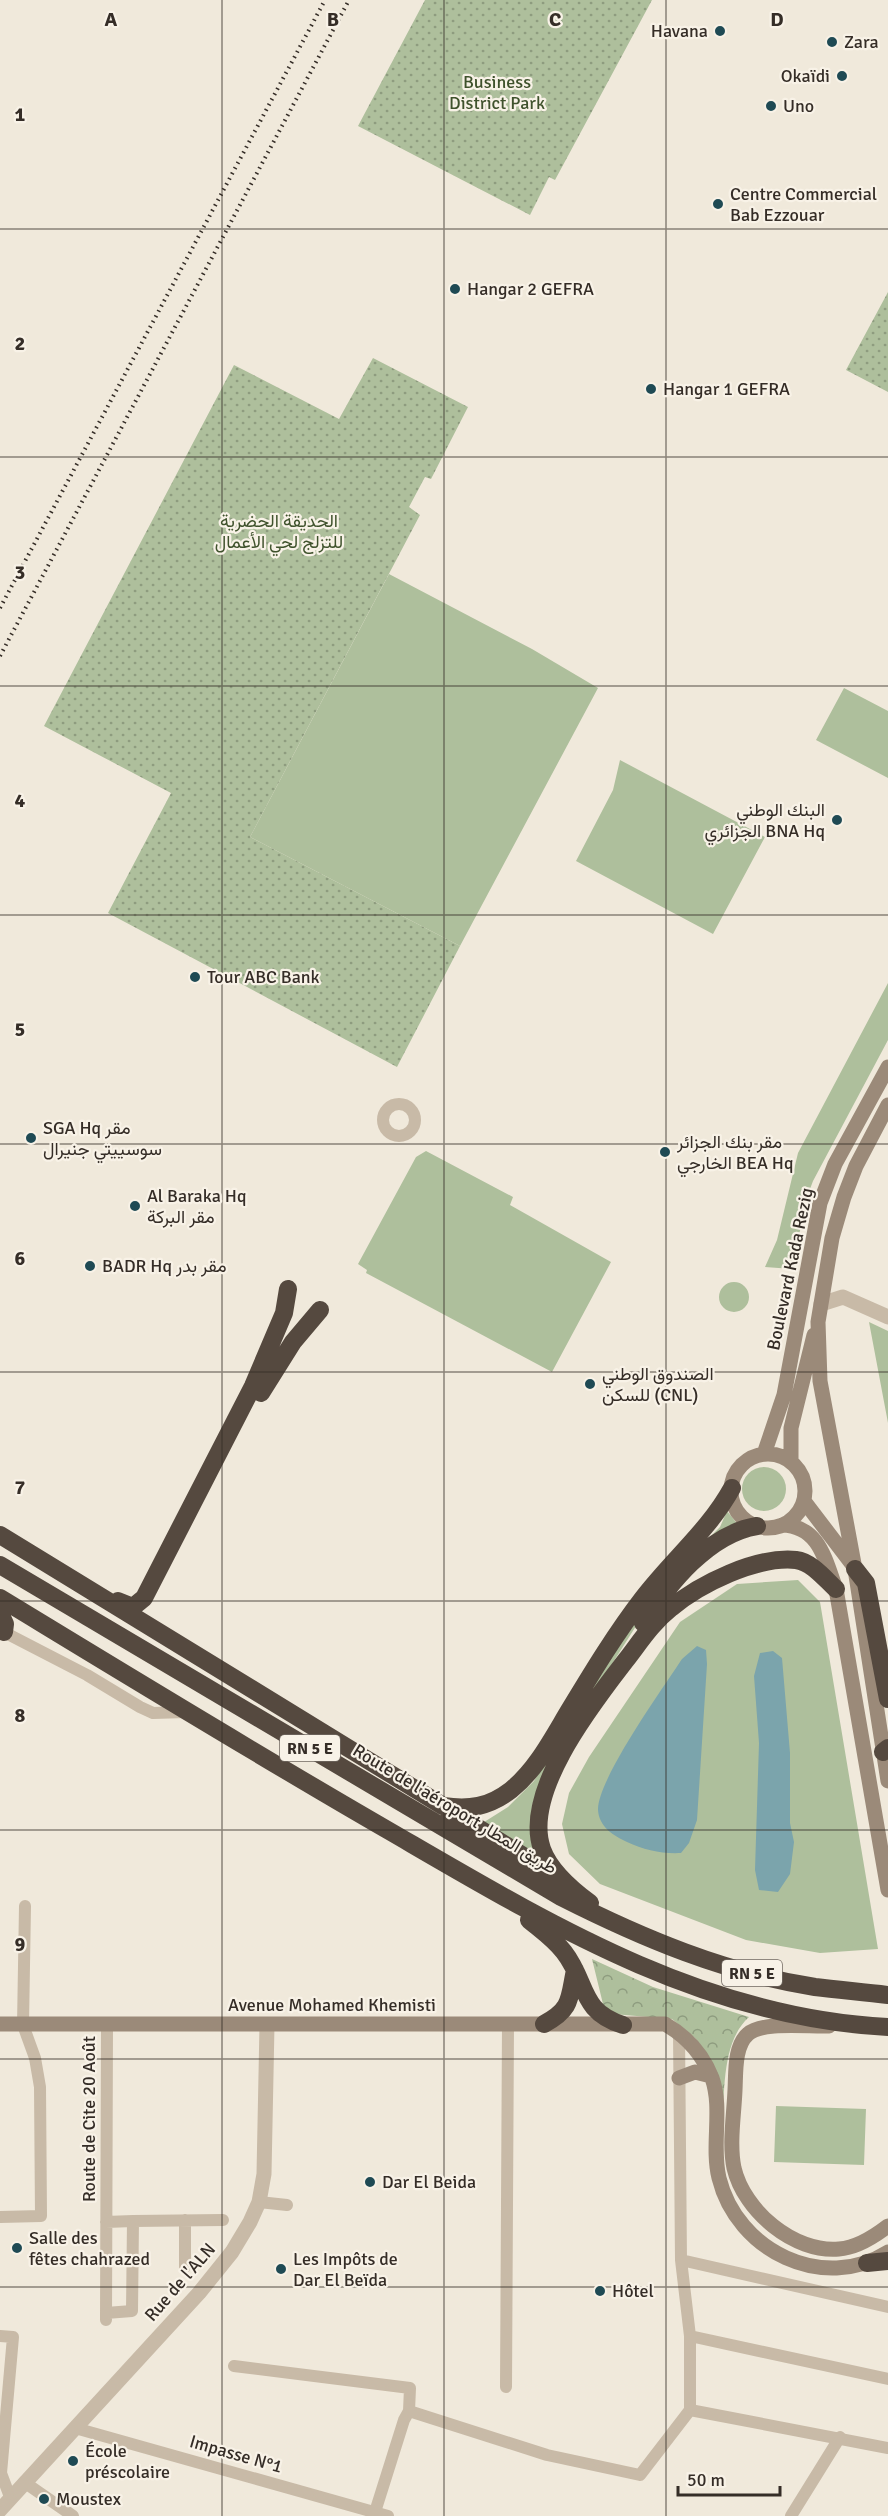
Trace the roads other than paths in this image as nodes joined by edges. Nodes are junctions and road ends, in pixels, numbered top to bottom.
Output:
1 (888, 1067) edge
2 (888, 1105) edge
3 (288, 1289) dead end
4 (821, 1304) junction
5 (320, 1310) dead end
6 (888, 1317) edge
7 (818, 1322) junction
8 (765, 1454) junction
9 (791, 1461) junction
10 (732, 1488) junction
11 (804, 1501) junction
12 (0, 1526) edge
13 (757, 1526) junction
14 (782, 1526) junction
15 (0, 1535) edge
16 (33, 1554) junction
17 (0, 1565) edge
18 (855, 1569) junction
19 (69, 1575) junction
20 (836, 1588) junction
21 (0, 1598) edge
22 (0, 1613) edge
23 (2, 1631) edge
24 (199, 1658) junction
25 (888, 1699) edge
26 (593, 1700) junction
27 (186, 1712) junction
28 (885, 1750) edge
29 (888, 1781) edge
30 (442, 1806) junction
31 (564, 1882) junction
32 (888, 1890) edge
33 (498, 1894) junction
34 (25, 1906) dead end
35 (622, 1928) junction
36 (575, 1970) junction
37 (888, 1995) edge
38 (0, 2024) edge
39 (508, 2024) junction
40 (544, 2024) junction
41 (23, 2025) junction
42 (267, 2025) junction
43 (623, 2025) junction
44 (849, 2025) junction
45 (107, 2026) junction
46 (888, 2027) edge
47 (672, 2028) junction
48 (711, 2076) junction
49 (679, 2078) junction
50 (259, 2202) junction
51 (287, 2205) dead end
52 (0, 2217) edge
53 (185, 2220) junction
54 (223, 2220) dead end
55 (133, 2221) junction
56 (106, 2222) junction
57 (888, 2226) edge
58 (888, 2252) edge
59 (681, 2260) junction
60 (888, 2261) edge
61 (867, 2263) junction
62 (185, 2267) dead end
63 (888, 2307) edge
64 (0, 2336) edge
65 (690, 2336) junction
66 (234, 2366) dead end
67 (888, 2379) edge
68 (506, 2388) dead end
69 (690, 2410) junction
70 (410, 2411) junction
71 (75, 2428) junction
72 (840, 2437) junction
73 (888, 2448) edge
74 (24, 2482) junction
75 (10, 2497) junction
76 (0, 2510) edge
77 (375, 2512) junction
78 (73, 2516) edge
79 (388, 2516) edge
80 (792, 2516) edge

1 - 8 main road, Boulevard Kada Rezig
2 - 4 main road, Boulevard Kada Rezig
3 - 19 highway
4 - 6 street
4 - 7 main road, Boulevard Kada Rezig
5 - 24 highway
7 - 9 main road, Boulevard Kada Rezig
7 - 18 main road
8 - 9 main road
8 - 10 main road
9 - 11 main road
10 - 13 main road
10 - 30 highway
11 - 14 main road
11 - 18 main road
12 - 16 highway
13 - 14 main road
13 - 26 highway
14 - 20 main road
15 - 16 highway
16 - 19 highway
17 - 35 highway, Route de l'aéroport طريق المطار / RN 5 E
18 - 25 highway
18 - 28 main road
19 - 24 highway
20 - 26 highway
20 - 32 main road
21 - 27 highway, RN 5 E
22 - 23 highway
23 - 27 street
24 - 30 highway
26 - 31 highway
27 - 33 highway, RN 5 E
28 - 29 main road
30 - 31 highway
31 - 35 highway
33 - 36 highway
33 - 44 highway, RN 5 E
34 - 41 street
35 - 37 highway, Route de l'aéroport طريق المطار / RN 5 E
36 - 40 highway
36 - 43 highway
38 - 41 main road, Avenue Mohamed Khemisti
39 - 40 main road, Avenue Mohamed Khemisti
39 - 42 main road, Avenue Mohamed Khemisti
39 - 68 street
40 - 43 main road, Avenue Mohamed Khemisti
41 - 45 main road, Avenue Mohamed Khemisti
41 - 52 street
42 - 45 main road, Avenue Mohamed Khemisti
42 - 50 street, Rue de l'ALN
43 - 47 main road, Avenue Mohamed Khemisti
44 - 46 highway, RN 5 E
44 - 57 main road
45 - 56 street, Route de Cite 20 Août
47 - 48 main road
47 - 49 street
48 - 49 main road
48 - 61 main road
49 - 59 street
50 - 51 street
50 - 71 street, Rue de l'ALN
53 - 54 street
53 - 55 street
53 - 62 street
55 - 56 street
55 - 56 street, Route de Cite 20 Août
58 - 61 main road
59 - 63 street
59 - 65 street
60 - 61 highway
64 - 75 street
65 - 67 street
65 - 69 street
66 - 70 street
69 - 70 street
69 - 72 street
70 - 77 street
71 - 74 street, Rue de l'ALN
71 - 77 street, Impasse N°1
72 - 73 street
72 - 80 street
74 - 75 street, Rue de l'ALN
74 - 78 street
75 - 76 street, Rue de l'ALN
77 - 79 street, Impasse N°1

